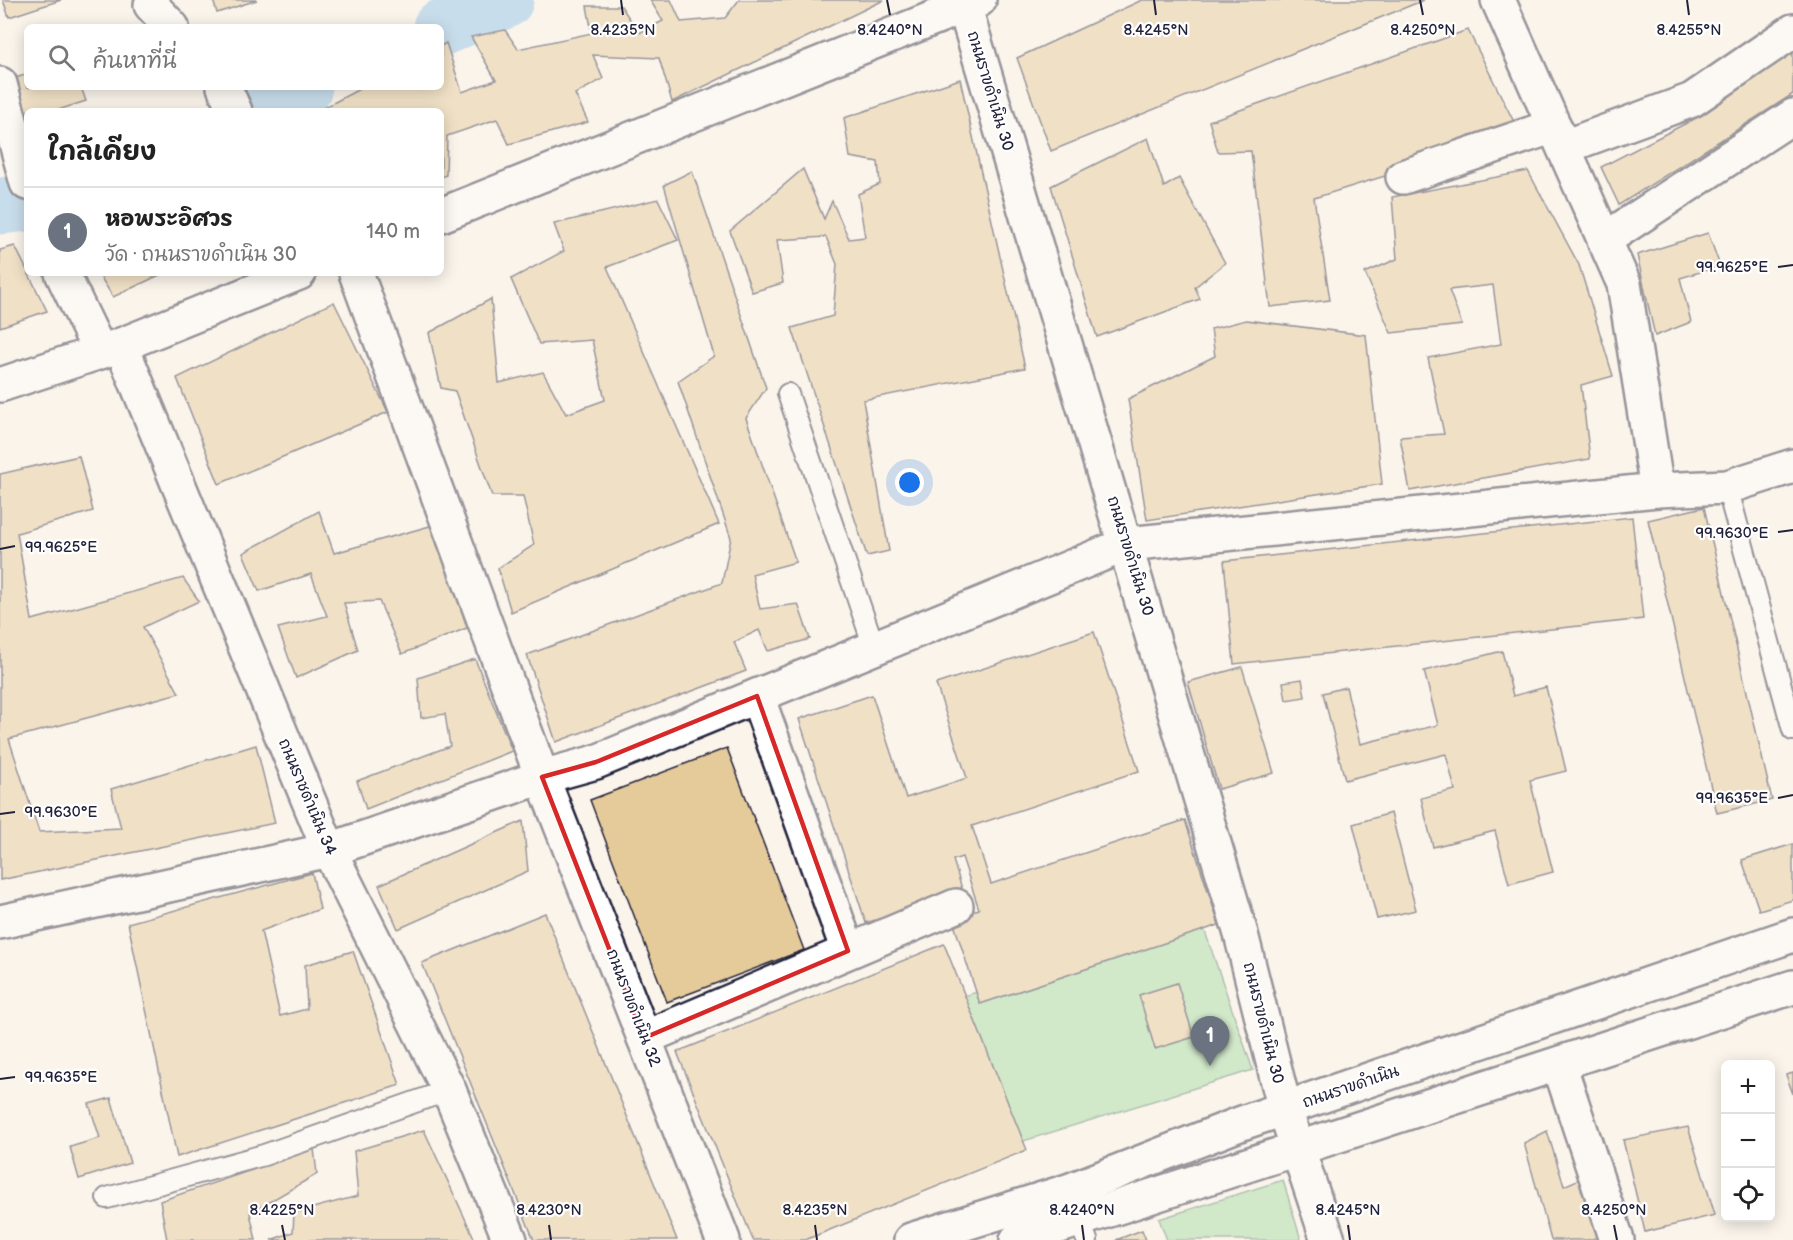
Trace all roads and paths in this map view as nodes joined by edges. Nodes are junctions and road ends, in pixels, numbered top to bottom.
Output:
1 (1498, 0) edge
2 (974, 2) edge
3 (1793, 31) edge
4 (0, 84) edge
5 (225, 90) edge
6 (234, 108) edge
7 (1793, 116) edge
8 (1559, 137) junction
9 (24, 170) edge
10 (1402, 177) dead end
11 (444, 215) edge
12 (1604, 240) junction
13 (64, 276) edge
14 (292, 276) edge
15 (357, 276) edge
16 (110, 349) junction
17 (0, 385) edge
18 (788, 394) dead end
19 (1793, 466) edge
20 (1727, 487) junction
21 (1657, 490) junction
22 (1126, 544) junction
23 (874, 647) junction
24 (757, 696) junction
25 (1793, 730) edge
26 (542, 777) junction
27 (329, 850) junction
28 (956, 906) dead end
29 (0, 922) edge
30 (1793, 935) edge
31 (848, 951) junction
32 (1793, 987) edge
33 (644, 1038) junction
34 (1559, 1064) junction
35 (449, 1090) junction
36 (1285, 1110) junction
37 (1298, 1149) junction
38 (107, 1198) dead end
39 (1078, 1217) edge
40 (510, 1240) edge
41 (723, 1240) edge
42 (911, 1240) edge
43 (1017, 1240) edge
44 (1328, 1240) edge
45 (1617, 1240) edge

1 - 8 street
2 - 11 street
2 - 22 street, ถนนราขดำเนิน 30
3 - 8 street
4 - 9 street
5 - 6 street
7 - 12 street
8 - 10 street
8 - 12 street
12 - 21 street
13 - 16 street, ถนนราชดำเนิน 34
14 - 16 street
15 - 26 street, ถนนราขดำเนิน 32
16 - 17 street
16 - 27 street, ถนนราชดำเนิน 34
18 - 23 lane
19 - 20 street
20 - 21 street
20 - 25 lane
21 - 22 street
22 - 23 street
22 - 36 street, ถนนราขดำเนิน 30
23 - 24 street
24 - 26 street
24 - 31 street
26 - 27 street
26 - 33 street, ถนนราขดำเนิน 32
27 - 29 street
27 - 35 street, ถนนราชดำเนิน 34
28 - 31 street
30 - 36 street, ถนนราขดำเนิน
31 - 33 street
32 - 34 street, ถนนราขดำเนิน
33 - 41 street, ถนนราขดำเนิน 32
34 - 37 street, ถนนราขดำเนิน
34 - 45 street
35 - 38 lane
35 - 40 street, ถนนราชดำเนิน 34
36 - 37 street, ถนนราขดำเนิน 30
36 - 39 street, ถนนราขดำเนิน
37 - 39 street, ถนนราขดำเนิน
37 - 44 street, ถนนราขดำเนิน 30
39 - 42 street, ถนนราขดำเนิน
39 - 43 street, ถนนราขดำเนิน

